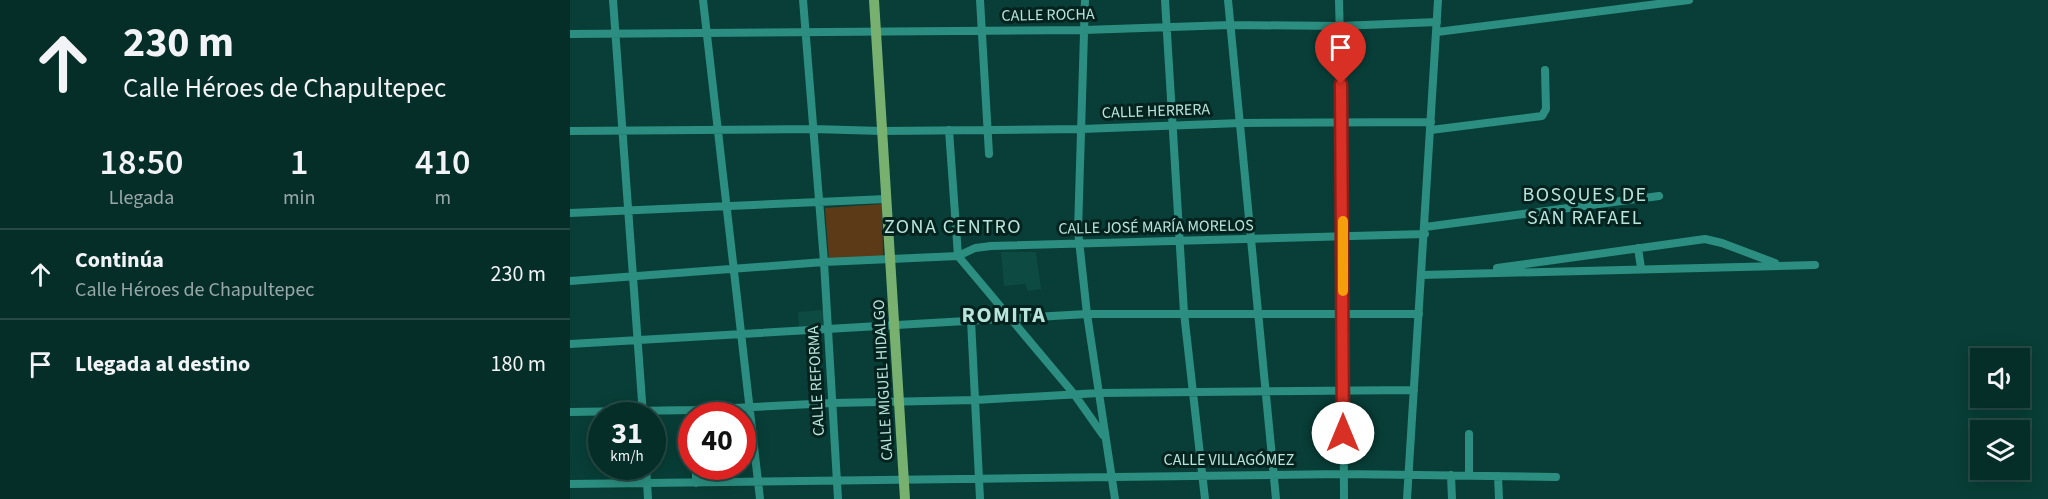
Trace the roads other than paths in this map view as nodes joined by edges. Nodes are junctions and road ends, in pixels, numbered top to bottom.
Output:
1 (614, 0) edge
2 (703, 0) edge
3 (803, 0) edge
4 (874, 0) edge
5 (980, 0) edge
6 (1085, 0) edge
7 (1165, 0) edge
8 (1228, 0) edge
9 (1339, 0) edge
10 (1438, 0) edge
11 (1689, 0) edge
12 (1230, 25) junction
13 (1340, 26) junction
14 (1437, 27) junction
15 (1166, 28) junction
16 (1084, 30) junction
17 (982, 31) junction
18 (876, 32) junction
19 (805, 33) junction
20 (570, 34) edge
21 (616, 34) junction
22 (707, 34) junction
23 (1545, 70) dead end
24 (1241, 123) junction
25 (1342, 123) junction
26 (1173, 125) junction
27 (1431, 126) junction
28 (813, 129) junction
29 (987, 129) junction
30 (1082, 129) junction
31 (718, 130) junction
32 (950, 130) junction
33 (570, 131) edge
34 (622, 131) junction
35 (882, 131) junction
36 (989, 154) dead end
37 (1659, 196) dead end
38 (886, 199) junction
39 (819, 202) junction
40 (727, 206) junction
41 (628, 211) junction
42 (570, 213) edge
43 (1425, 230) junction
44 (1343, 237) junction
45 (1180, 240) junction
46 (1252, 240) junction
47 (1078, 245) junction
48 (1638, 248) junction
49 (958, 256) junction
50 (891, 259) junction
51 (1540, 261) junction
52 (824, 262) junction
53 (1778, 264) junction
54 (1815, 265) dead end
55 (1641, 268) junction
56 (735, 270) junction
57 (1469, 272) junction
58 (1541, 272) junction
59 (1422, 275) junction
60 (634, 277) junction
61 (570, 281) edge
62 (1184, 313) junction
63 (1087, 314) junction
64 (1258, 314) junction
65 (1343, 314) junction
66 (1419, 314) junction
67 (1011, 318) junction
68 (971, 320) junction
69 (894, 326) junction
70 (828, 330) junction
71 (743, 335) junction
72 (637, 340) junction
73 (570, 344) edge
74 (1414, 390) junction
75 (1265, 392) junction
76 (1343, 392) junction
77 (1099, 393) junction
78 (1193, 393) junction
79 (1074, 394) junction
80 (976, 400) junction
81 (642, 402) edge
82 (750, 402) edge
83 (898, 402) junction
84 (832, 403) junction
85 (756, 407) edge
86 (570, 412) edge
87 (588, 412) edge
88 (1469, 434) dead end
89 (1104, 436) junction
90 (756, 463) edge
91 (1343, 474) junction
92 (1274, 475) junction
93 (1409, 475) junction
94 (1451, 475) junction
95 (1469, 475) junction
96 (1112, 476) junction
97 (1203, 476) junction
98 (1498, 476) junction
99 (1556, 477) dead end
100 (980, 480) junction
101 (837, 481) junction
102 (903, 481) junction
103 (758, 482) junction
104 (646, 483) junction
105 (696, 483) joint
106 (570, 484) edge
107 (648, 499) edge
108 (760, 499) edge
109 (838, 499) edge
110 (904, 499) edge
111 (980, 499) edge
112 (1114, 499) edge
113 (1205, 499) edge
114 (1276, 499) edge
115 (1344, 499) edge
116 (1407, 499) edge
117 (1452, 499) edge
118 (1499, 499) edge

1 - 21 street
2 - 22 street
3 - 19 street, CALLE REFORMA
4 - 18 main road, CALLE MIGUEL HIDALGO
5 - 17 street
6 - 16 street
7 - 15 street
8 - 12 street
9 - 13 street
10 - 14 street
11 - 14 street, CALLE ROCHA
12 - 13 street, CALLE ROCHA
12 - 15 street, CALLE ROCHA
12 - 24 street
13 - 14 street, CALLE ROCHA
13 - 25 street
14 - 27 street
15 - 16 street, CALLE ROCHA
15 - 26 street
16 - 17 street, CALLE ROCHA
16 - 30 street
17 - 18 street, CALLE ROCHA
17 - 29 street
18 - 19 street, CALLE ROCHA
18 - 35 main road, CALLE MIGUEL HIDALGO
19 - 22 street, CALLE ROCHA
19 - 28 street, CALLE REFORMA
20 - 21 street, CALLE ROCHA
21 - 22 street, CALLE ROCHA
21 - 34 street
22 - 31 street
23 - 27 street, CALLE HERRERA
24 - 25 street, CALLE HERRERA
24 - 26 street, CALLE HERRERA
24 - 46 street
25 - 27 street, CALLE HERRERA
25 - 44 street
26 - 30 street, CALLE HERRERA
26 - 45 street
27 - 43 street
28 - 31 street, CALLE HERRERA
28 - 35 street, CALLE HERRERA
28 - 39 street, CALLE REFORMA
29 - 30 street, CALLE HERRERA
29 - 32 street, CALLE HERRERA
29 - 36 street
30 - 47 street
31 - 34 street, CALLE HERRERA
31 - 40 street
32 - 35 street, CALLE HERRERA
32 - 49 street
33 - 34 street, CALLE HERRERA
34 - 41 street
35 - 38 main road, CALLE MIGUEL HIDALGO
37 - 43 street, CALLE JOSÉ MARÍA MORELOS
38 - 39 street
38 - 50 main road, CALLE MIGUEL HIDALGO
39 - 40 street
39 - 52 street, CALLE REFORMA
40 - 41 street
40 - 56 street
41 - 42 street
41 - 60 street
43 - 44 street, CALLE JOSÉ MARÍA MORELOS
43 - 59 street
44 - 46 street, CALLE JOSÉ MARÍA MORELOS
44 - 65 street
45 - 46 street, CALLE JOSÉ MARÍA MORELOS
45 - 47 street, CALLE JOSÉ MARÍA MORELOS
45 - 62 street
46 - 64 street
47 - 49 street, CALLE JOSÉ MARÍA MORELOS
47 - 63 street
48 - 51 street
48 - 53 street
48 - 55 street
49 - 50 street, CALLE JOSÉ MARÍA MORELOS
49 - 67 street
50 - 52 street, CALLE JOSÉ MARÍA MORELOS
50 - 69 main road, CALLE MIGUEL HIDALGO
51 - 57 street
51 - 58 street
52 - 56 street, CALLE JOSÉ MARÍA MORELOS
52 - 70 street, CALLE REFORMA
53 - 54 street
53 - 55 street
55 - 58 street
56 - 60 street, CALLE JOSÉ MARÍA MORELOS
56 - 71 street
57 - 58 street
57 - 59 street
59 - 66 street
60 - 61 street, CALLE JOSÉ MARÍA MORELOS
60 - 72 street
62 - 63 street
62 - 64 street
62 - 78 street
63 - 67 street
63 - 77 street
64 - 65 street
64 - 75 street
65 - 66 street
65 - 76 street
66 - 74 street
67 - 68 street
67 - 79 street
68 - 69 street
68 - 80 street
69 - 70 street
69 - 83 main road, CALLE MIGUEL HIDALGO
70 - 71 street
70 - 84 street, CALLE REFORMA
71 - 72 street
71 - 82 street
72 - 73 street
72 - 81 street
74 - 76 street
74 - 93 street
75 - 76 street
75 - 78 street
75 - 92 street
76 - 91 street
77 - 78 street
77 - 79 street
77 - 89 street
78 - 97 street
79 - 80 street
79 - 89 street
80 - 83 street
80 - 100 street
83 - 84 street
83 - 102 main road, CALLE MIGUEL HIDALGO
84 - 85 street
84 - 101 street, CALLE REFORMA
86 - 87 street
88 - 95 street
89 - 96 street
90 - 103 street
91 - 92 street, CALLE VILLAGÓMEZ
91 - 93 street, CALLE VILLAGÓMEZ
91 - 115 street
92 - 97 street, CALLE VILLAGÓMEZ
92 - 114 street
93 - 94 street, CALLE VILLAGÓMEZ
93 - 116 street
94 - 95 street, CALLE VILLAGÓMEZ
94 - 117 street
95 - 98 street, CALLE VILLAGÓMEZ
96 - 97 street, CALLE VILLAGÓMEZ
96 - 100 street, CALLE VILLAGÓMEZ
96 - 112 street
97 - 113 street
98 - 99 street, CALLE VILLAGÓMEZ
98 - 118 street
100 - 102 street, CALLE VILLAGÓMEZ
100 - 111 street
101 - 102 street, CALLE VILLAGÓMEZ
101 - 103 street, CALLE VILLAGÓMEZ
101 - 109 street, CALLE REFORMA
102 - 110 main road, CALLE MIGUEL HIDALGO
103 - 105 street, CALLE VILLAGÓMEZ
103 - 108 street
104 - 105 street, CALLE VILLAGÓMEZ
104 - 106 street, CALLE VILLAGÓMEZ
104 - 107 street

